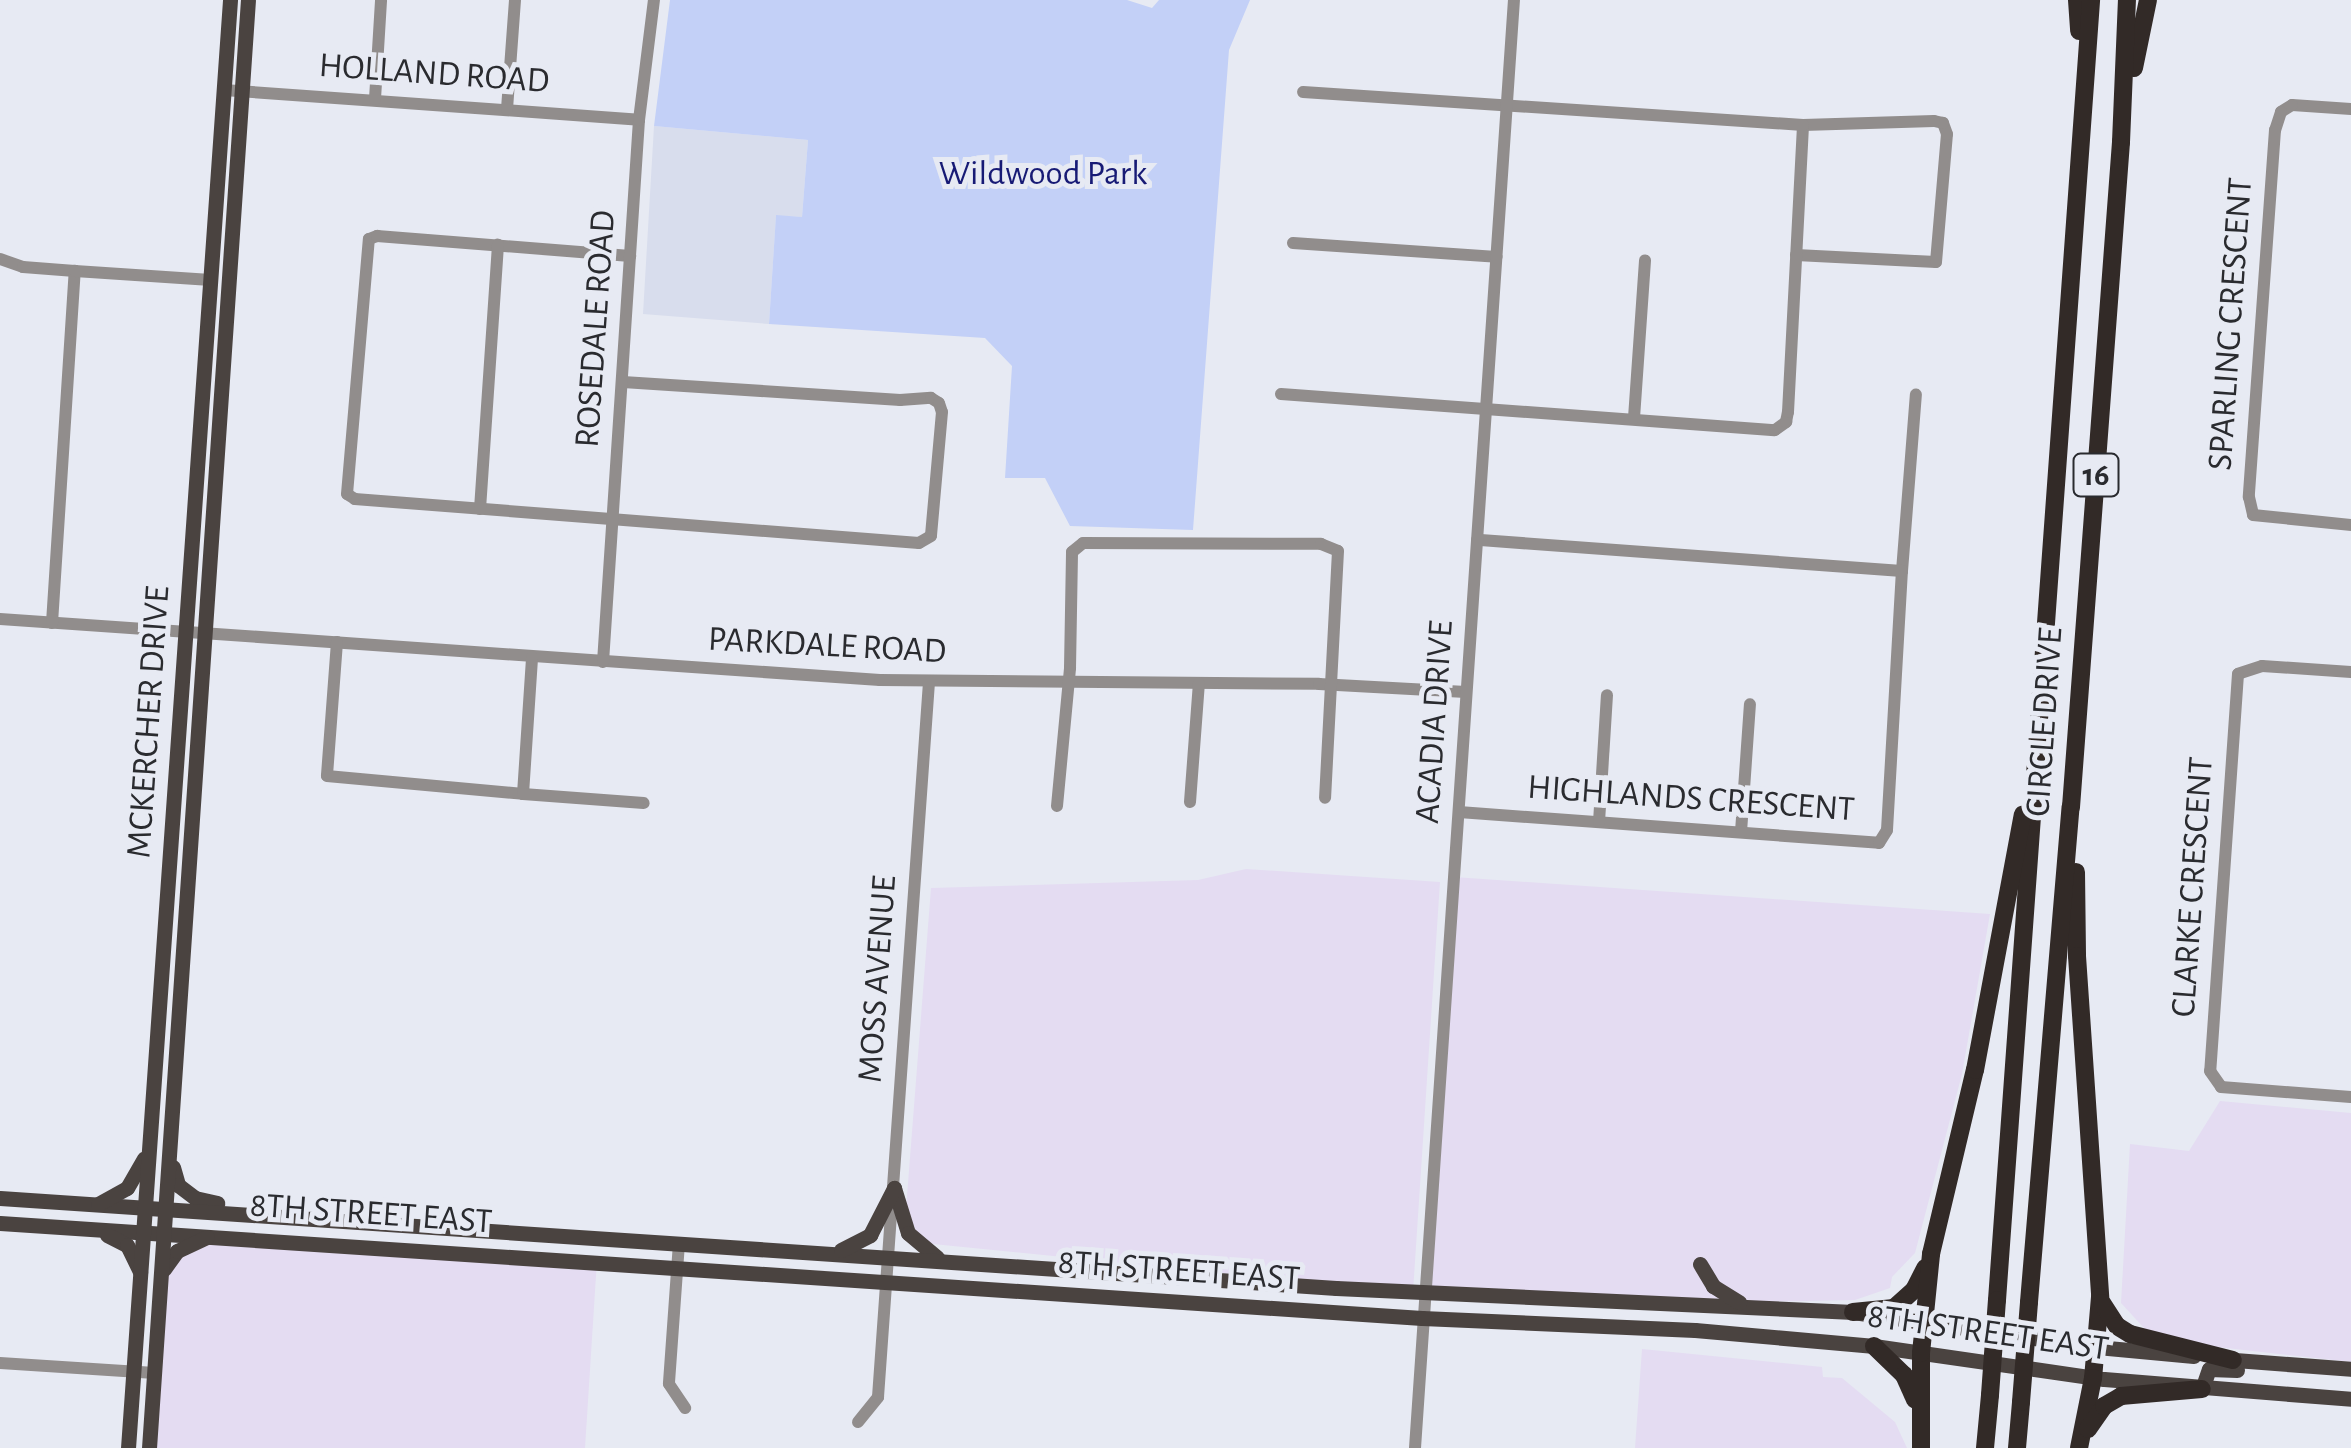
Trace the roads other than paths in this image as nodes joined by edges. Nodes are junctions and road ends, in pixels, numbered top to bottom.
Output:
1 (230, 0) edge
2 (248, 0) edge
3 (382, 0) edge
4 (515, 0) edge
5 (654, 0) edge
6 (1514, 0) edge
7 (2077, 0) edge
8 (2091, 0) edge
9 (2127, 0) edge
10 (2148, 0) edge
11 (224, 90) junction
12 (242, 91) junction
13 (1302, 92) dead end
14 (375, 99) junction
15 (1508, 106) junction
16 (507, 109) junction
17 (2351, 109) edge
18 (640, 120) junction
19 (1803, 125) junction
20 (2121, 142) junction
21 (1293, 243) dead end
22 (498, 245) junction
23 (1796, 255) junction
24 (630, 256) junction
25 (2073, 256) junction
26 (1497, 257) junction
27 (0, 259) edge
28 (1645, 260) dead end
29 (75, 272) junction
30 (210, 280) junction
31 (623, 382) junction
32 (1281, 394) dead end
33 (1916, 395) dead end
34 (1486, 408) junction
35 (1634, 418) junction
36 (480, 509) junction
37 (614, 519) junction
38 (2351, 526) edge
39 (1477, 540) junction
40 (1902, 570) junction
41 (0, 619) edge
42 (52, 623) junction
43 (186, 632) junction
44 (205, 633) junction
45 (337, 642) junction
46 (532, 657) junction
47 (604, 662) junction
48 (2351, 672) edge
49 (2044, 674) junction
50 (929, 682) junction
51 (1067, 682) junction
52 (1199, 683) junction
53 (1332, 684) junction
54 (1466, 692) junction
55 (1608, 695) dead end
56 (1750, 704) dead end
57 (523, 794) junction
58 (1324, 798) dead end
59 (1190, 802) dead end
60 (644, 803) dead end
61 (1057, 806) dead end
62 (2071, 807) junction
63 (1459, 812) junction
64 (1599, 822) junction
65 (1742, 832) junction
66 (2351, 1097) edge
67 (149, 1141) junction
68 (170, 1158) junction
69 (894, 1188) junction
70 (0, 1198) edge
71 (95, 1206) junction
72 (145, 1206) junction
73 (168, 1208) junction
74 (260, 1214) junction
75 (0, 1223) edge
76 (94, 1230) junction
77 (143, 1233) junction
78 (166, 1234) junction
79 (214, 1234) junction
80 (679, 1243) junction
81 (832, 1252) junction
82 (1932, 1254) junction
83 (888, 1256) junction
84 (940, 1260) junction
85 (1700, 1264) dead end
86 (677, 1267) junction
87 (164, 1269) junction
88 (141, 1274) junction
89 (886, 1280) junction
90 (1424, 1292) junction
91 (2100, 1297) junction
92 (1747, 1306) junction
93 (1853, 1312) junction
94 (1422, 1318) junction
95 (1924, 1321) junction
96 (1874, 1346) junction
97 (2097, 1348) junction
98 (1921, 1353) junction
99 (2232, 1360) junction
100 (0, 1363) edge
101 (2346, 1369) edge
102 (134, 1372) junction
103 (154, 1373) junction
104 (2093, 1378) junction
105 (2202, 1388) junction
106 (2351, 1399) edge
107 (685, 1408) dead end
108 (1919, 1413) junction
109 (858, 1422) dead end
110 (128, 1448) edge
111 (150, 1448) edge
112 (1415, 1448) edge
113 (1921, 1448) edge
114 (1985, 1448) edge
115 (2017, 1448) edge
116 (2080, 1448) edge

1 - 11 main road, MCKERCHER DRIVE
2 - 12 main road, MCKERCHER DRIVE
3 - 14 street
4 - 16 street
5 - 18 street, ROSEDALE ROAD
6 - 15 street, ACADIA DRIVE
7 - 25 highway
8 - 25 highway, CIRCLE DRIVE / 16
9 - 20 highway, CIRCLE DRIVE / 16
10 - 20 highway
11 - 12 street, HOLLAND ROAD
11 - 30 main road, MCKERCHER DRIVE
12 - 14 street, HOLLAND ROAD
12 - 44 main road, MCKERCHER DRIVE
13 - 15 street
14 - 16 street, HOLLAND ROAD
15 - 19 street
15 - 26 street, ACADIA DRIVE
16 - 18 street, HOLLAND ROAD
17 - 38 street, SPARLING CRESCENT
18 - 24 street, ROSEDALE ROAD
19 - 23 street
19 - 23 street
20 - 62 highway, CIRCLE DRIVE / 16
21 - 26 street
22 - 24 street
22 - 36 street
22 - 36 street
23 - 35 street
24 - 31 street, ROSEDALE ROAD
25 - 49 highway, CIRCLE DRIVE / 16
26 - 34 street, ACADIA DRIVE
27 - 29 street
28 - 35 street
29 - 30 street
29 - 42 street
30 - 43 main road, MCKERCHER DRIVE
31 - 37 street, ROSEDALE ROAD
31 - 37 street
32 - 34 street
33 - 40 street
34 - 35 street
34 - 39 street, ACADIA DRIVE
36 - 37 street
37 - 47 street, ROSEDALE ROAD
39 - 40 street
39 - 54 street, ACADIA DRIVE
40 - 65 street, HIGHLANDS CRESCENT
41 - 42 street, PARKDALE ROAD
42 - 43 street, PARKDALE ROAD
43 - 44 street, PARKDALE ROAD
43 - 67 main road, MCKERCHER DRIVE
44 - 45 street, PARKDALE ROAD
44 - 68 main road, MCKERCHER DRIVE
45 - 46 street, PARKDALE ROAD
45 - 57 street
46 - 47 street, PARKDALE ROAD
46 - 57 street
47 - 50 street, PARKDALE ROAD
48 - 66 street, CLARKE CRESCENT
49 - 82 highway
49 - 114 highway, CIRCLE DRIVE / 16, bridge
50 - 51 street, PARKDALE ROAD
50 - 69 street, MOSS AVENUE
51 - 52 street, PARKDALE ROAD
51 - 53 street
51 - 61 street
52 - 53 street, PARKDALE ROAD
52 - 59 street
53 - 54 street, PARKDALE ROAD
53 - 58 street
54 - 63 street, ACADIA DRIVE
55 - 64 street
56 - 65 street
57 - 60 street
62 - 91 highway
62 - 115 highway, CIRCLE DRIVE / 16, bridge
63 - 64 street, HIGHLANDS CRESCENT
63 - 90 street, ACADIA DRIVE
64 - 65 street, HIGHLANDS CRESCENT
67 - 71 main road
67 - 72 main road, MCKERCHER DRIVE
68 - 73 main road, MCKERCHER DRIVE
68 - 74 main road
69 - 81 main road
69 - 83 street, MOSS AVENUE
69 - 84 main road
70 - 71 main road, 8TH STREET EAST
71 - 72 main road, 8TH STREET EAST
72 - 73 main road, 8TH STREET EAST
72 - 77 main road, MCKERCHER DRIVE
73 - 74 main road, 8TH STREET EAST
73 - 78 main road, MCKERCHER DRIVE
74 - 80 main road, 8TH STREET EAST
75 - 76 main road, 8TH STREET EAST
76 - 77 main road, 8TH STREET EAST
76 - 88 main road
77 - 78 main road, 8TH STREET EAST
77 - 88 main road, MCKERCHER DRIVE
78 - 79 main road, 8TH STREET EAST
78 - 87 main road, MCKERCHER DRIVE
79 - 86 main road, 8TH STREET EAST
79 - 87 main road
80 - 81 main road, 8TH STREET EAST
80 - 86 street
81 - 83 main road, 8TH STREET EAST
82 - 93 highway
82 - 95 highway
83 - 84 main road, 8TH STREET EAST
83 - 89 street, MOSS AVENUE
84 - 90 main road, 8TH STREET EAST
85 - 92 main road
86 - 89 main road, 8TH STREET EAST
86 - 107 street
87 - 103 main road, MCKERCHER DRIVE
88 - 102 main road, MCKERCHER DRIVE
89 - 94 main road, 8TH STREET EAST
89 - 109 street, MOSS AVENUE
90 - 92 main road, 8TH STREET EAST
90 - 94 street, ACADIA DRIVE
91 - 97 highway
91 - 99 highway
92 - 93 main road, 8TH STREET EAST
93 - 95 main road, 8TH STREET EAST
94 - 96 main road, 8TH STREET EAST
94 - 112 street, ACADIA DRIVE
95 - 97 main road, 8TH STREET EAST
95 - 98 highway
96 - 98 main road, 8TH STREET EAST
96 - 108 highway
97 - 99 main road, 8TH STREET EAST
97 - 104 highway
98 - 104 main road, 8TH STREET EAST
98 - 108 highway
99 - 101 main road, 8TH STREET EAST
100 - 102 street
101 - 105 main road
102 - 103 street
102 - 110 main road, MCKERCHER DRIVE
103 - 111 main road, MCKERCHER DRIVE
104 - 105 main road, 8TH STREET EAST
104 - 116 highway
105 - 106 main road, 8TH STREET EAST
105 - 116 highway
108 - 113 highway

